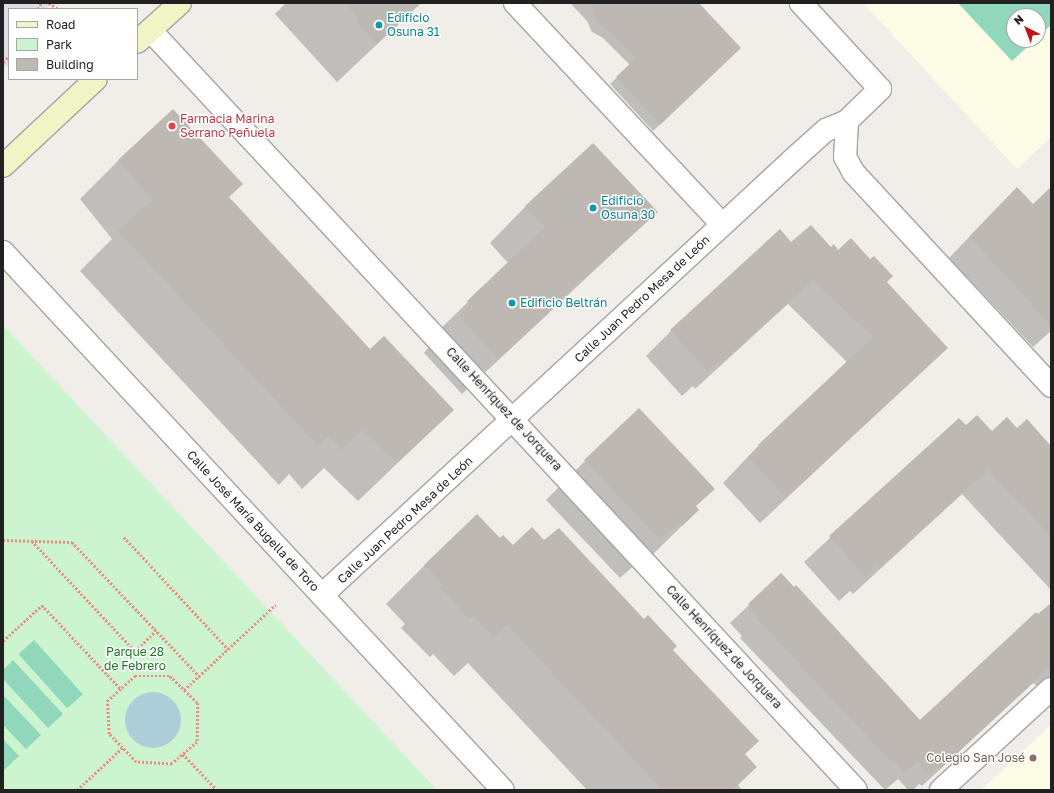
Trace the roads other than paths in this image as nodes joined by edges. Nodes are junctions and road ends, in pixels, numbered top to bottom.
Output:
1 (515, 3) edge
2 (801, 3) edge
3 (169, 7) edge
4 (144, 36) edge
5 (95, 80) edge
6 (847, 121) junction
7 (3, 166) edge
8 (722, 224) junction
9 (3, 252) edge
10 (1051, 386) edge
11 (514, 420) junction
12 (322, 595) junction
13 (1051, 689) edge
14 (503, 790) edge
15 (856, 790) edge
16 (941, 790) edge

1 - 8 street
2 - 6 street, Calle Juan Pedro Mesa de León
3 - 4 main road
4 - 11 street, Calle Henríquez de Jorquera
5 - 7 main road
6 - 8 street, Calle Juan Pedro Mesa de León
6 - 10 street
8 - 11 street, Calle Juan Pedro Mesa de León
9 - 12 street, Calle José María Bugella de Toro
11 - 12 street, Calle Juan Pedro Mesa de León
11 - 15 street, Calle Henríquez de Jorquera
12 - 14 street, Calle José María Bugella de Toro
13 - 16 street

